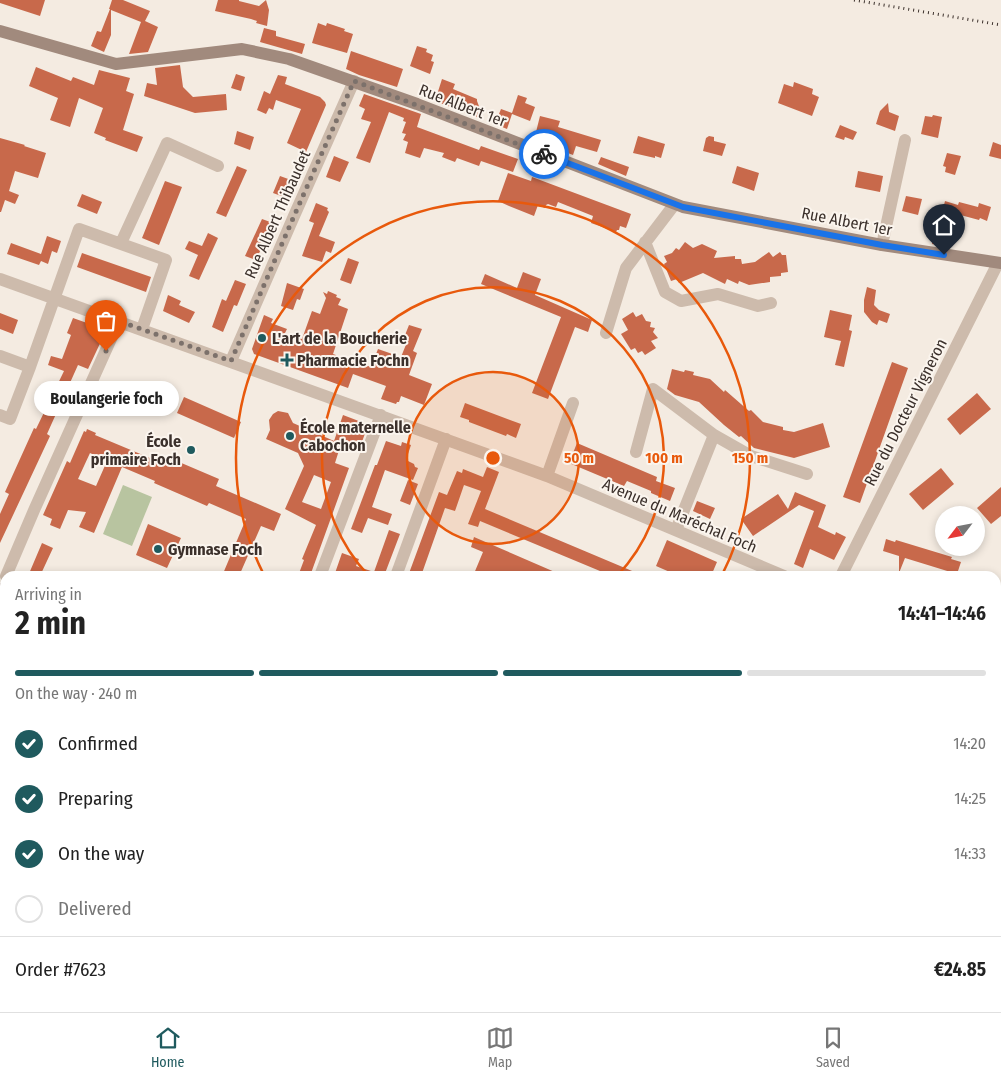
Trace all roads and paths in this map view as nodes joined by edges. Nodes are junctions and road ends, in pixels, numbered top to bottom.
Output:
1 (0, 31) edge
2 (354, 81) junction
3 (905, 140) dead end
4 (218, 166) dead end
5 (674, 205) junction
6 (645, 242) junction
7 (121, 243) junction
8 (882, 245) junction
9 (1000, 263) edge
10 (0, 279) edge
11 (55, 298) junction
12 (771, 303) dead end
13 (119, 321) junction
14 (142, 329) junction
15 (606, 334) dead end
16 (0, 356) edge
17 (231, 361) junction
18 (30, 367) junction
19 (573, 403) dead end
20 (0, 415) edge
21 (382, 415) junction
22 (714, 435) junction
23 (446, 439) junction
24 (636, 452) dead end
25 (807, 474) dead end
26 (546, 476) junction
27 (676, 530) junction
28 (9, 571) edge
29 (322, 571) edge
30 (398, 571) edge
31 (772, 571) edge
32 (844, 571) edge

1 - 2 street, Rue Albert 1er
2 - 5 street, Rue Albert 1er
2 - 17 street, Rue Albert Thibaudet
3 - 8 street
4 - 7 street
5 - 6 street
5 - 8 street, Rue Albert 1er
6 - 12 street
6 - 15 street
7 - 11 street
7 - 14 street
8 - 9 street, Rue Albert 1er
9 - 32 street, Rue du Docteur Vigneron
10 - 11 street, Avenue du Maréchal Foch
11 - 13 street, Avenue du Maréchal Foch
11 - 18 street
13 - 14 street, Avenue du Maréchal Foch
13 - 28 street
14 - 17 street, Avenue du Maréchal Foch
16 - 18 street
17 - 21 street, Avenue du Maréchal Foch
18 - 20 street
19 - 26 street
21 - 23 street, Avenue du Maréchal Foch
21 - 29 street
22 - 24 street
22 - 25 street
22 - 27 street
23 - 26 street, Avenue du Maréchal Foch
23 - 30 street
26 - 27 street, Avenue du Maréchal Foch
27 - 31 street, Avenue du Maréchal Foch

